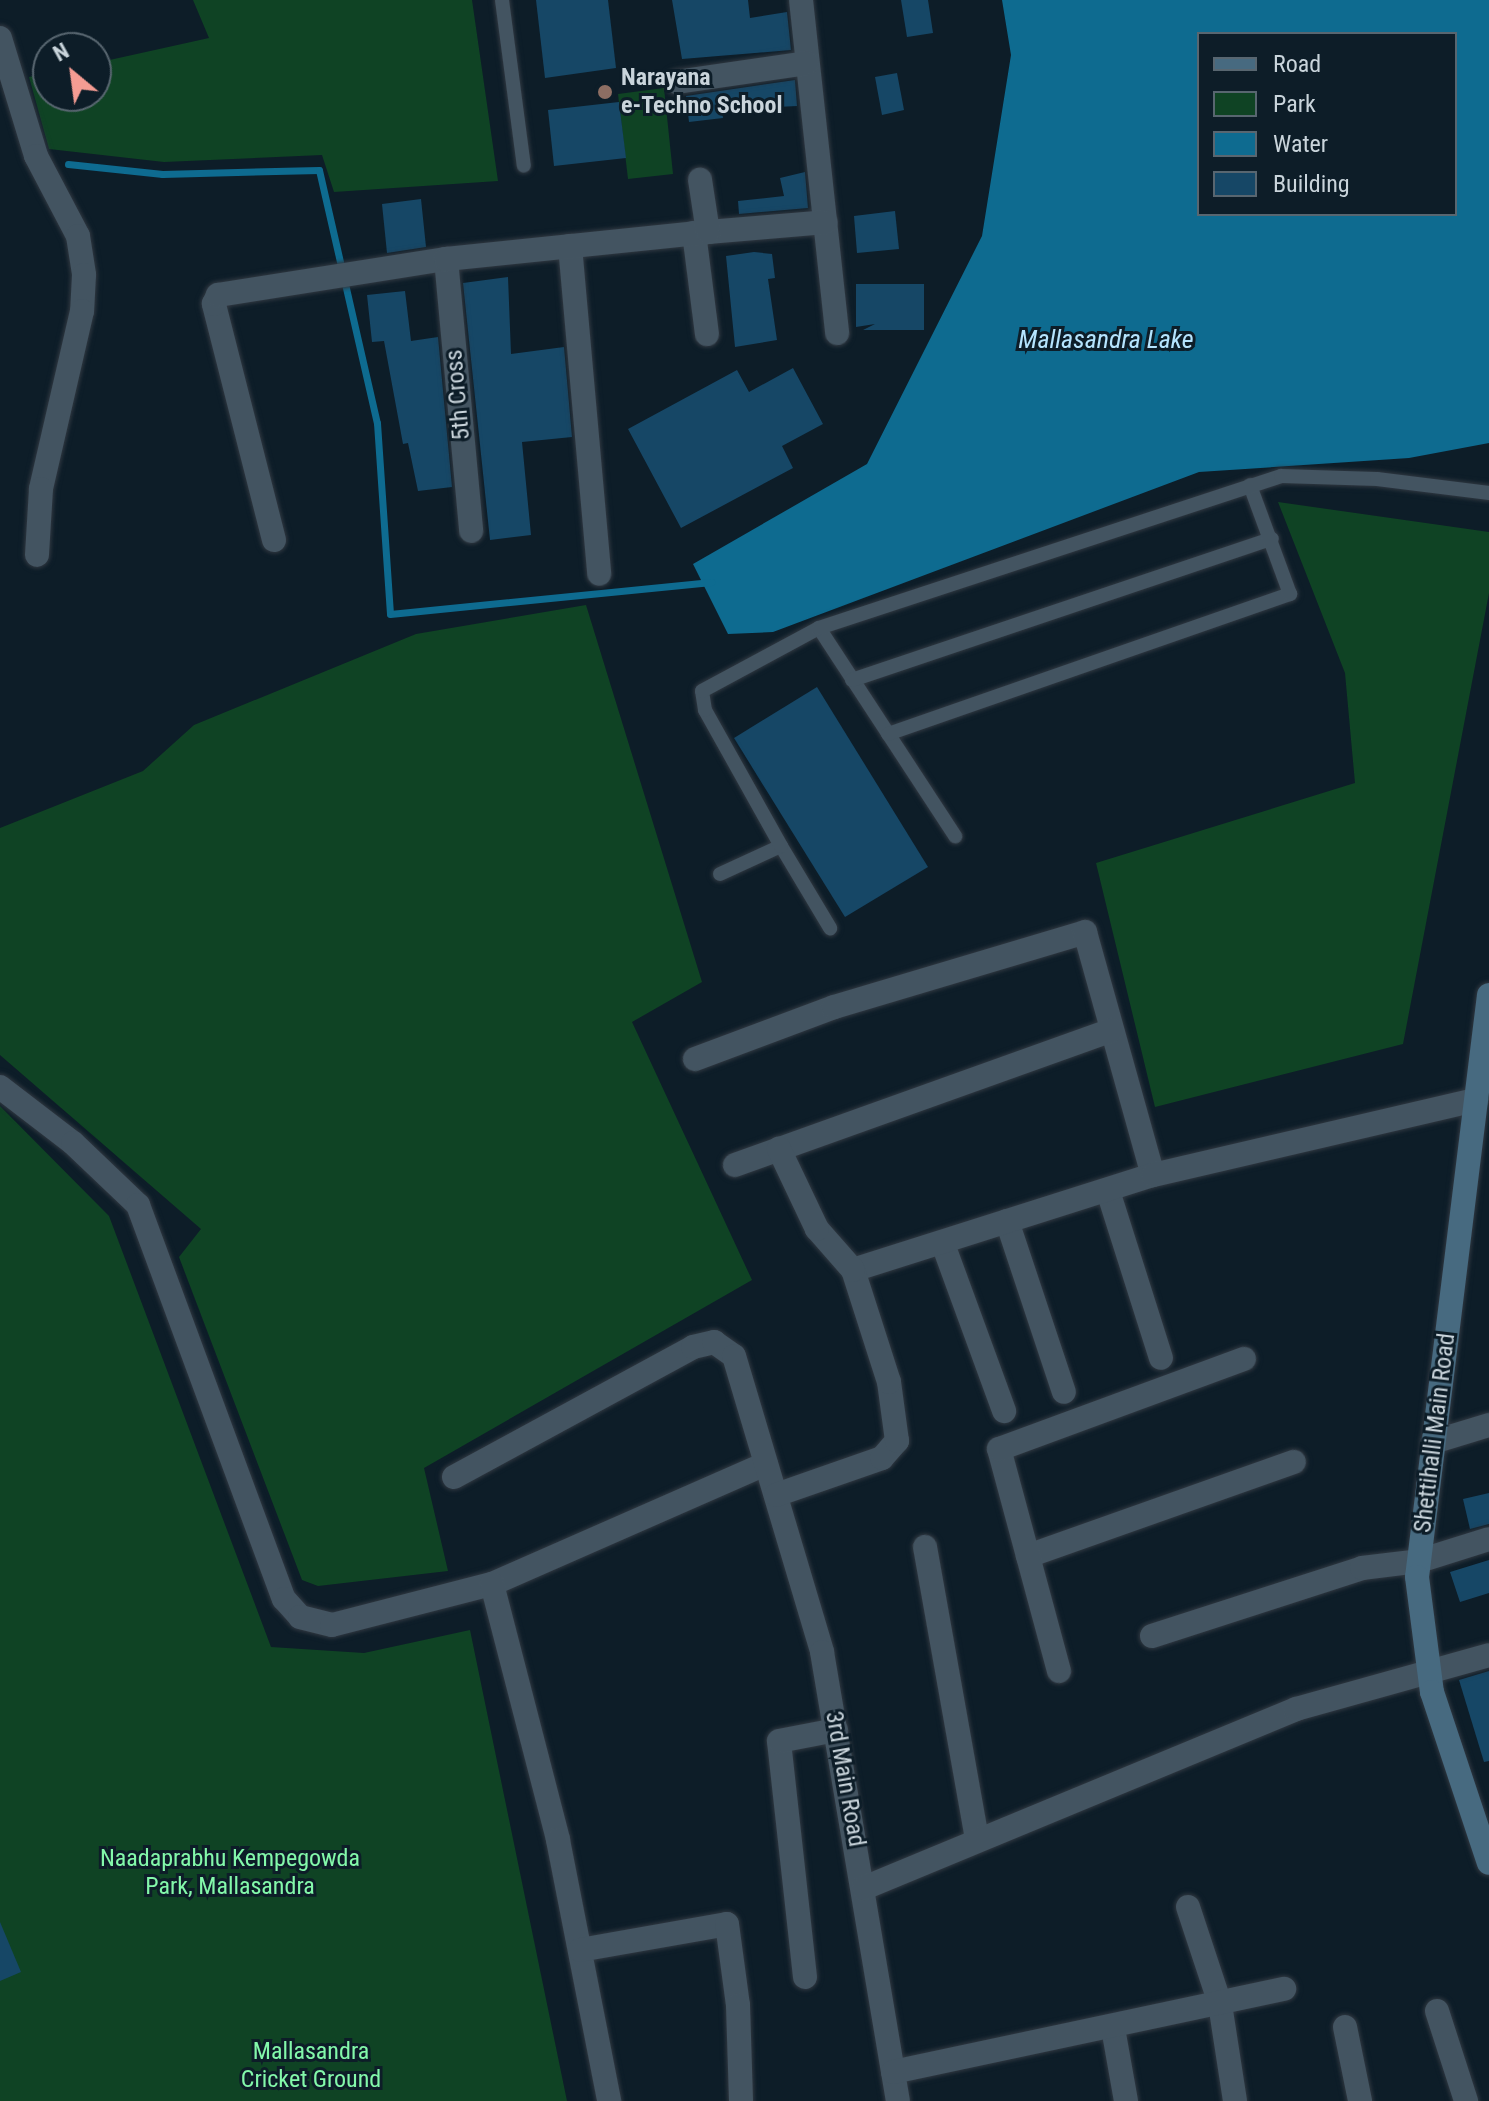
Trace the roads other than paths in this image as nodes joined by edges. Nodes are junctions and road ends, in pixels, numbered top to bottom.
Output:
1 (502, 0) edge
2 (801, 0) edge
3 (0, 38) edge
4 (807, 63) junction
5 (5, 73) edge
6 (677, 82) dead end
7 (524, 166) dead end
8 (700, 180) dead end
9 (826, 222) junction
10 (701, 233) junction
11 (570, 246) junction
12 (446, 259) junction
13 (837, 333) dead end
14 (707, 334) dead end
15 (1250, 485) junction
16 (1489, 493) edge
17 (471, 531) dead end
18 (1272, 539) junction
19 (274, 540) dead end
20 (37, 555) dead end
21 (599, 574) dead end
22 (819, 628) junction
23 (852, 680) junction
24 (888, 734) junction
25 (955, 836) dead end
26 (781, 846) junction
27 (720, 874) dead end
28 (830, 928) dead end
29 (1489, 995) edge
30 (1112, 1030) junction
31 (695, 1059) dead end
32 (0, 1087) edge
33 (1476, 1100) junction
34 (779, 1149) junction
35 (735, 1165) dead end
36 (1153, 1175) junction
37 (1108, 1191) junction
38 (1007, 1221) junction
39 (943, 1244) junction
40 (853, 1270) junction
41 (1161, 1358) dead end
42 (1244, 1359) dead end
43 (1064, 1392) dead end
44 (1004, 1411) dead end
45 (1489, 1425) edge
46 (1433, 1442) junction
47 (1294, 1462) dead end
48 (766, 1464) junction
49 (454, 1477) dead end
50 (776, 1495) junction
51 (1489, 1539) edge
52 (925, 1547) dead end
53 (1028, 1556) junction
54 (1419, 1561) junction
55 (492, 1584) junction
56 (1152, 1636) dead end
57 (1489, 1655) edge
58 (1430, 1670) junction
59 (1059, 1671) dead end
60 (836, 1730) junction
61 (977, 1838) junction
62 (1489, 1863) edge
63 (864, 1888) junction
64 (1188, 1907) dead end
65 (580, 1950) junction
66 (805, 1977) dead end
67 (1284, 1989) dead end
68 (1220, 2004) junction
69 (1437, 2011) dead end
70 (1345, 2027) dead end
71 (1113, 2028) junction
72 (893, 2072) junction
73 (609, 2101) edge
74 (741, 2101) edge
75 (898, 2101) edge
76 (1126, 2101) edge
77 (1235, 2101) edge
78 (1360, 2101) edge
79 (1466, 2101) edge

1 - 7 lane
2 - 4 street
3 - 5 street
4 - 6 street
4 - 9 street
5 - 20 street
8 - 10 street
9 - 10 street
9 - 13 street
10 - 11 street
10 - 14 street
11 - 12 street
11 - 21 street
12 - 17 street, 5th Cross
12 - 19 street
15 - 16 lane
15 - 18 lane
15 - 22 lane
18 - 23 lane
18 - 24 lane
22 - 23 lane
22 - 26 lane
23 - 24 lane
24 - 25 lane
26 - 27 lane
26 - 28 lane
29 - 33 street, Shettihalli Main Road
30 - 31 street
30 - 34 street
30 - 36 street
32 - 55 street
33 - 36 street
33 - 46 street, Shettihalli Main Road
34 - 35 street
34 - 40 street
36 - 37 street
37 - 38 street
37 - 41 street
38 - 39 street
38 - 43 street
39 - 40 street
39 - 44 street
40 - 50 street
42 - 53 street
45 - 46 street
46 - 54 street, Shettihalli Main Road
47 - 53 street
48 - 49 street, 3rd Main Road
48 - 50 street, 3rd Main Road
48 - 55 street
50 - 60 street, 3rd Main Road
51 - 54 street
52 - 61 street
53 - 59 street
54 - 56 street
54 - 58 street, Shettihalli Main Road
55 - 65 street
57 - 58 street
58 - 61 street
58 - 62 street, Shettihalli Main Road
60 - 63 street, 3rd Main Road
60 - 66 street
61 - 63 street
63 - 72 street, 3rd Main Road
64 - 68 street
65 - 73 street
65 - 74 street
67 - 68 street
68 - 71 street
68 - 77 street
69 - 79 street
70 - 78 street
71 - 72 street
71 - 76 street
72 - 75 street, 3rd Main Road

